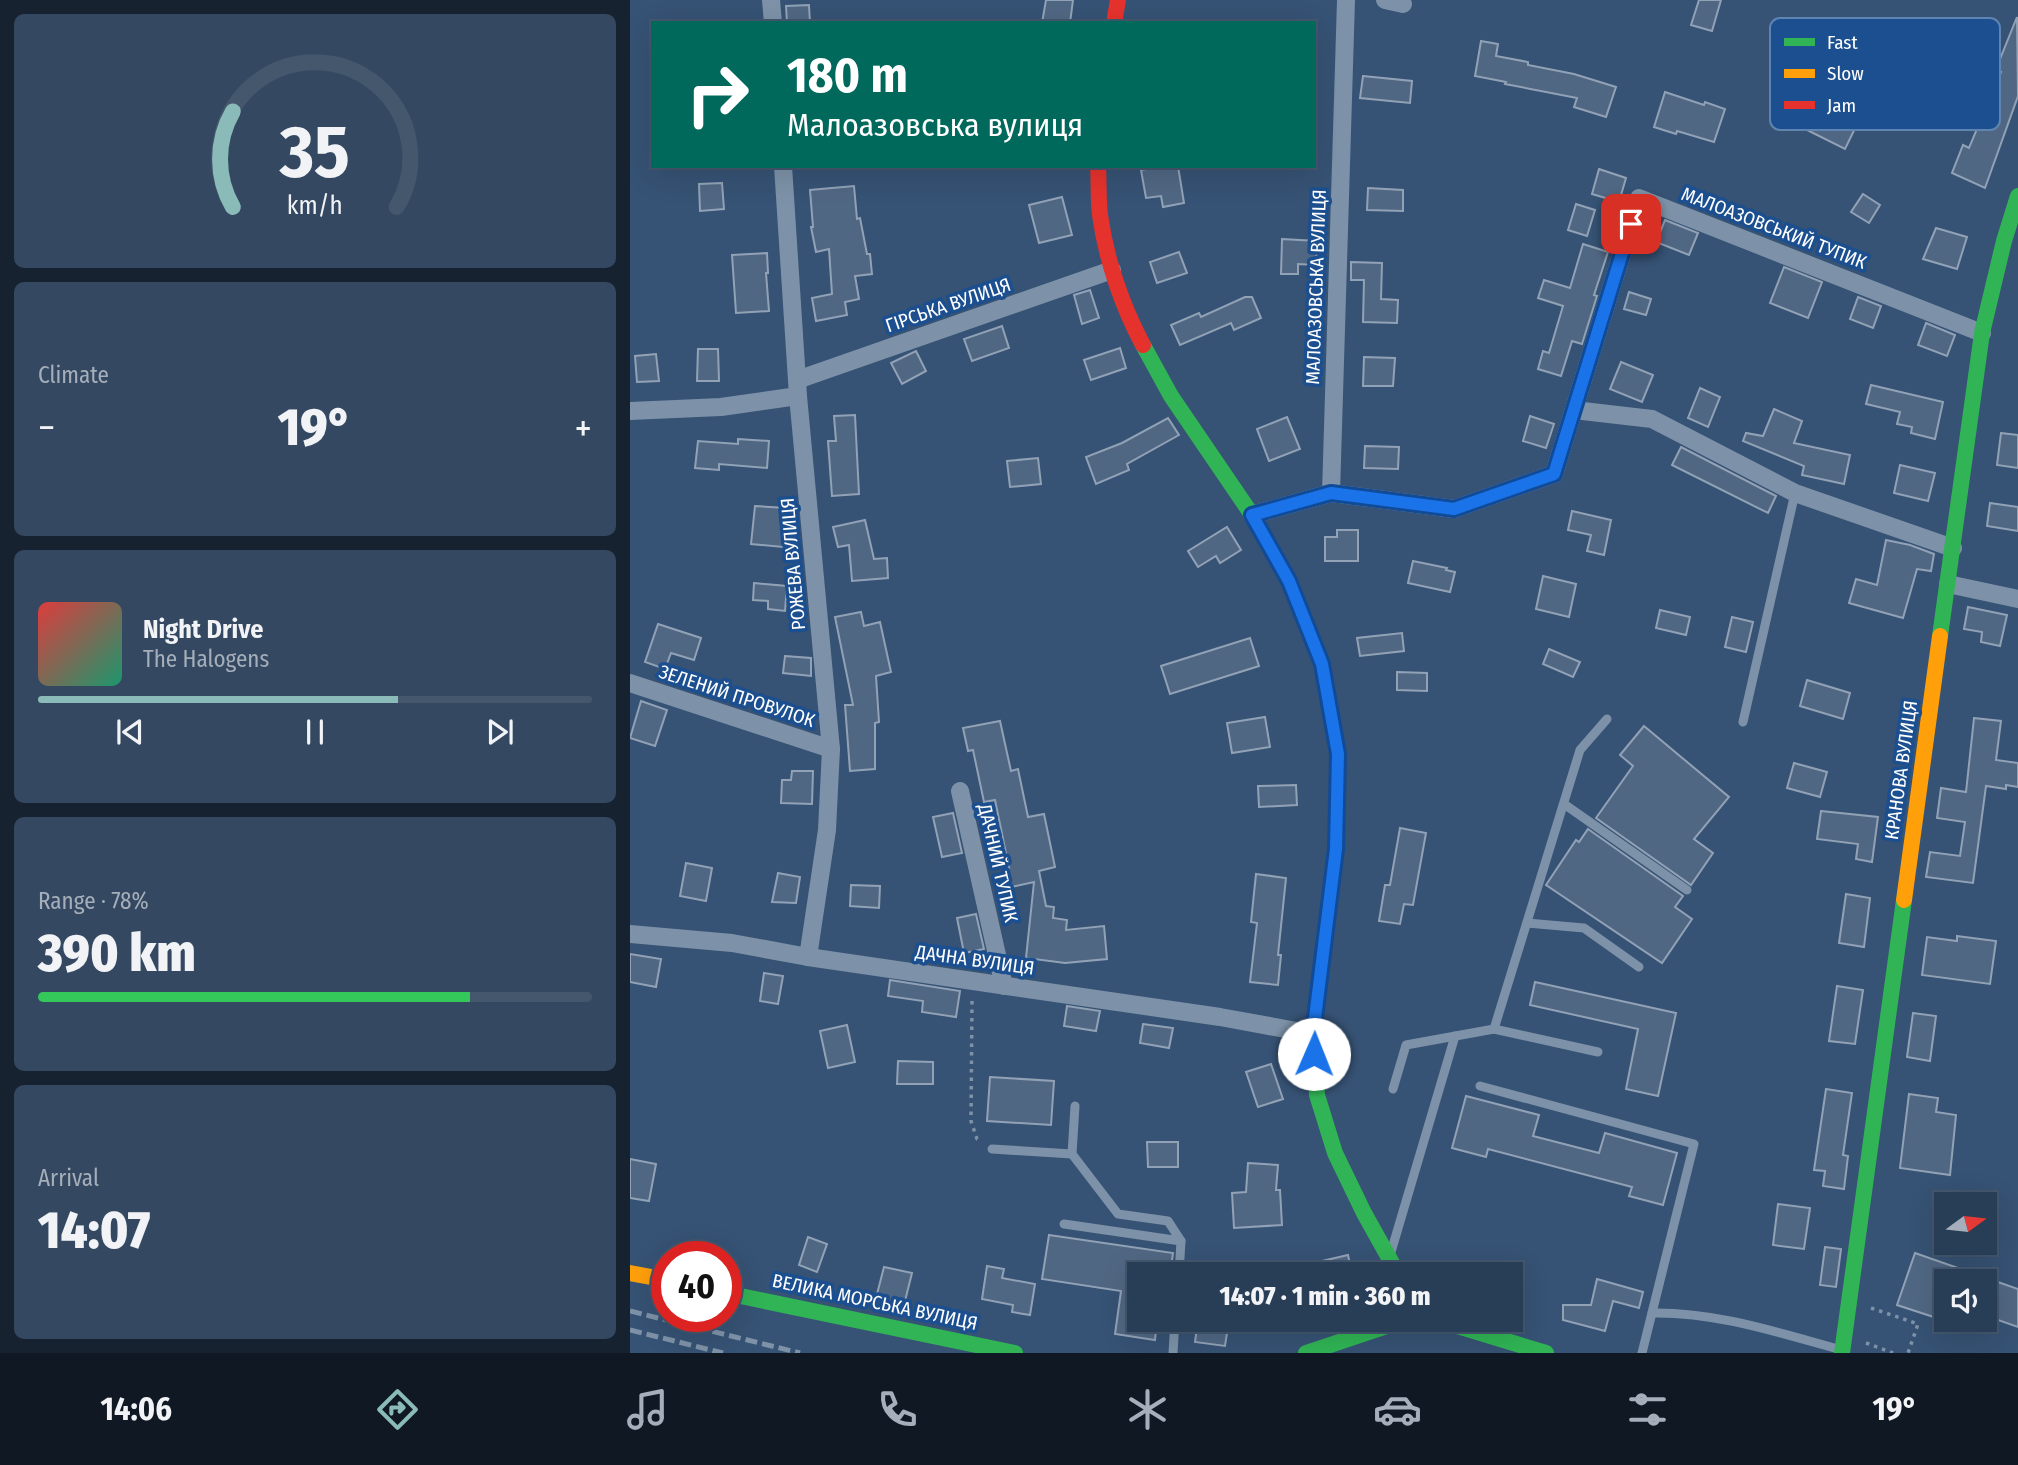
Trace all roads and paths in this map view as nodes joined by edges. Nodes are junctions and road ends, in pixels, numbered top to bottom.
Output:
1 (771, 0) edge
2 (1118, 0) edge
3 (1346, 0) edge
4 (773, 21) edge
5 (1114, 21) edge
6 (782, 168) edge
7 (1098, 168) edge
8 (2018, 196) edge
9 (2011, 244) edge
10 (1112, 270) junction
11 (1982, 332) junction
12 (798, 388) junction
13 (1574, 410) junction
14 (630, 411) edge
15 (1331, 493) junction
16 (1795, 494) junction
17 (1252, 515) junction
18 (1953, 548) junction
19 (1948, 584) junction
20 (2018, 599) edge
21 (630, 683) edge
22 (1606, 719) dead end
23 (1743, 722) dead end
24 (831, 749) junction
25 (960, 791) dead end
26 (1564, 804) junction
27 (1687, 890) dead end
28 (1527, 923) junction
29 (630, 934) edge
30 (808, 957) junction
31 (1639, 967) dead end
32 (1004, 986) junction
33 (971, 1021) dead end
34 (1494, 1029) junction
35 (1313, 1034) junction
36 (1455, 1036) junction
37 (1598, 1052) dead end
38 (1480, 1086) dead end
39 (1393, 1089) dead end
40 (1075, 1105) dead end
41 (992, 1149) joint
42 (1072, 1154) junction
43 (1064, 1224) dead end
44 (1181, 1241) junction
45 (1389, 1258) junction
46 (1180, 1262) edge
47 (1391, 1262) edge
48 (630, 1273) edge
49 (651, 1277) edge
50 (742, 1296) edge
51 (1849, 1301) junction
52 (1652, 1312) junction
53 (1174, 1332) edge
54 (1369, 1332) edge
55 (1477, 1332) edge
56 (1843, 1347) edge
57 (1015, 1353) edge
58 (1173, 1353) edge
59 (1306, 1353) edge
60 (1546, 1353) edge
61 (1642, 1353) edge
62 (1894, 1353) edge
63 (1908, 1353) edge

1 - 4 street
2 - 5 street
3 - 15 street, МАЛОАЗОВСЬКА ВУЛИЦЯ
6 - 12 street, РОЖЕВА ВУЛИЦЯ
7 - 10 street
8 - 9 street, КРАНОВА ВУЛИЦЯ
9 - 11 street, КРАНОВА ВУЛИЦЯ
10 - 12 street, ГІРСЬКА ВУЛИЦЯ
10 - 17 street
11 - 13 street, МАЛОАЗОВСЬКИЙ ТУПИК
11 - 18 street, КРАНОВА ВУЛИЦЯ
12 - 14 street, ГІРСЬКА ВУЛИЦЯ
12 - 24 street, РОЖЕВА ВУЛИЦЯ
13 - 15 street, МАЛОАЗОВСЬКИЙ ТУПИК
13 - 16 street
15 - 17 street
16 - 18 street
16 - 23 lane
17 - 35 street
18 - 19 street, КРАНОВА ВУЛИЦЯ
19 - 20 street
19 - 51 street, КРАНОВА ВУЛИЦЯ
21 - 24 street, ЗЕЛЕНИЙ ПРОВУЛОК
22 - 26 lane
24 - 30 street, РОЖЕВА ВУЛИЦЯ
25 - 32 street, ДАЧНИЙ ТУПИК
26 - 27 lane
26 - 28 lane
28 - 31 lane
28 - 34 lane
29 - 30 street, ДАЧНА ВУЛИЦЯ
30 - 32 street, ДАЧНА ВУЛИЦЯ
32 - 35 street, ДАЧНА ВУЛИЦЯ
33 - 41 path
34 - 36 lane
34 - 37 lane
35 - 45 street
36 - 39 lane
36 - 45 lane
38 - 52 lane
40 - 42 lane
41 - 42 lane
42 - 44 lane
43 - 44 lane
44 - 46 lane
45 - 47 street
48 - 49 street
50 - 57 street, ВЕЛИКА МОРСЬКА ВУЛИЦЯ
51 - 56 street, КРАНОВА ВУЛИЦЯ
51 - 63 path
52 - 56 lane
52 - 61 lane
53 - 58 lane
54 - 59 street
55 - 60 street
56 - 62 path

